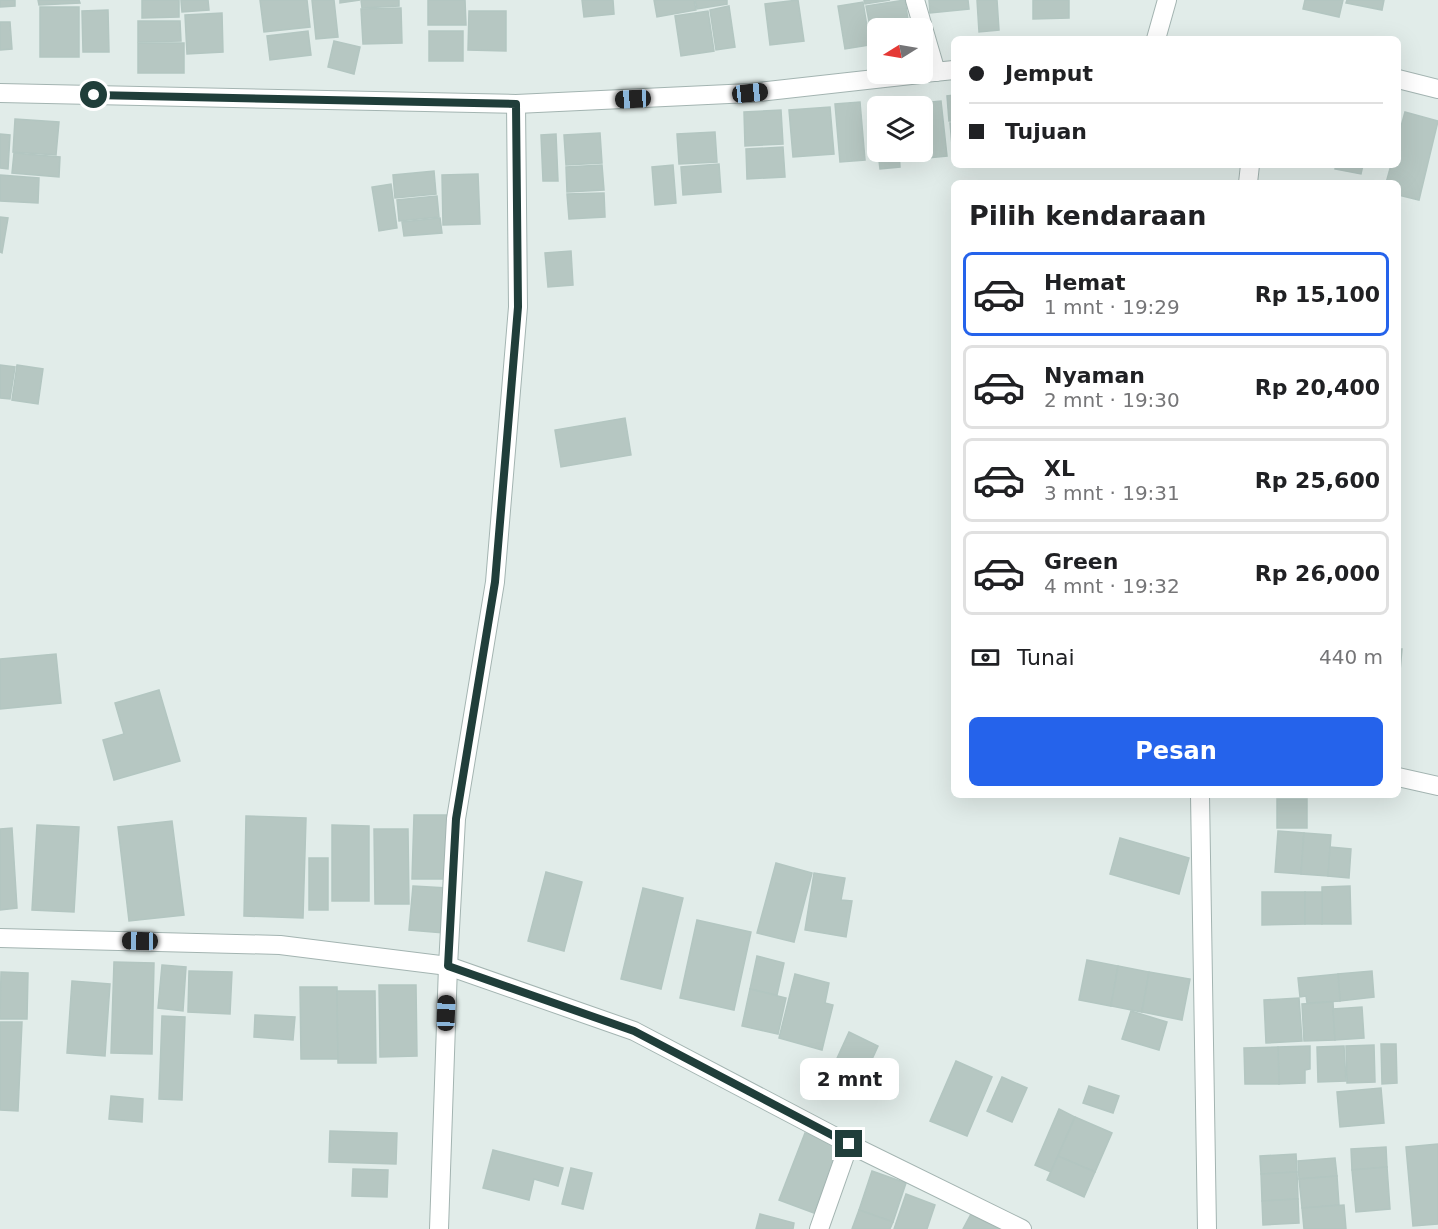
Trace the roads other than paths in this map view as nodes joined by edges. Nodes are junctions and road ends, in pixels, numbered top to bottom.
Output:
1 (915, 0) edge
2 (1167, 0) edge
3 (920, 18) edge
4 (1157, 36) edge
5 (867, 80) edge
6 (1401, 80) edge
7 (1438, 89) edge
8 (0, 93) edge
9 (516, 104) junction
10 (1401, 778) edge
11 (1438, 786) edge
12 (1200, 798) edge
13 (0, 938) edge
14 (448, 966) junction
15 (849, 1144) junction
16 (439, 1229) edge
17 (819, 1229) edge
18 (1022, 1229) edge
19 (1207, 1229) edge

1 - 3 street
2 - 4 street
5 - 9 street
6 - 7 street
8 - 9 street
9 - 14 street
10 - 11 street
12 - 19 street
13 - 14 street
14 - 15 street
14 - 16 street
15 - 17 street
15 - 18 street

